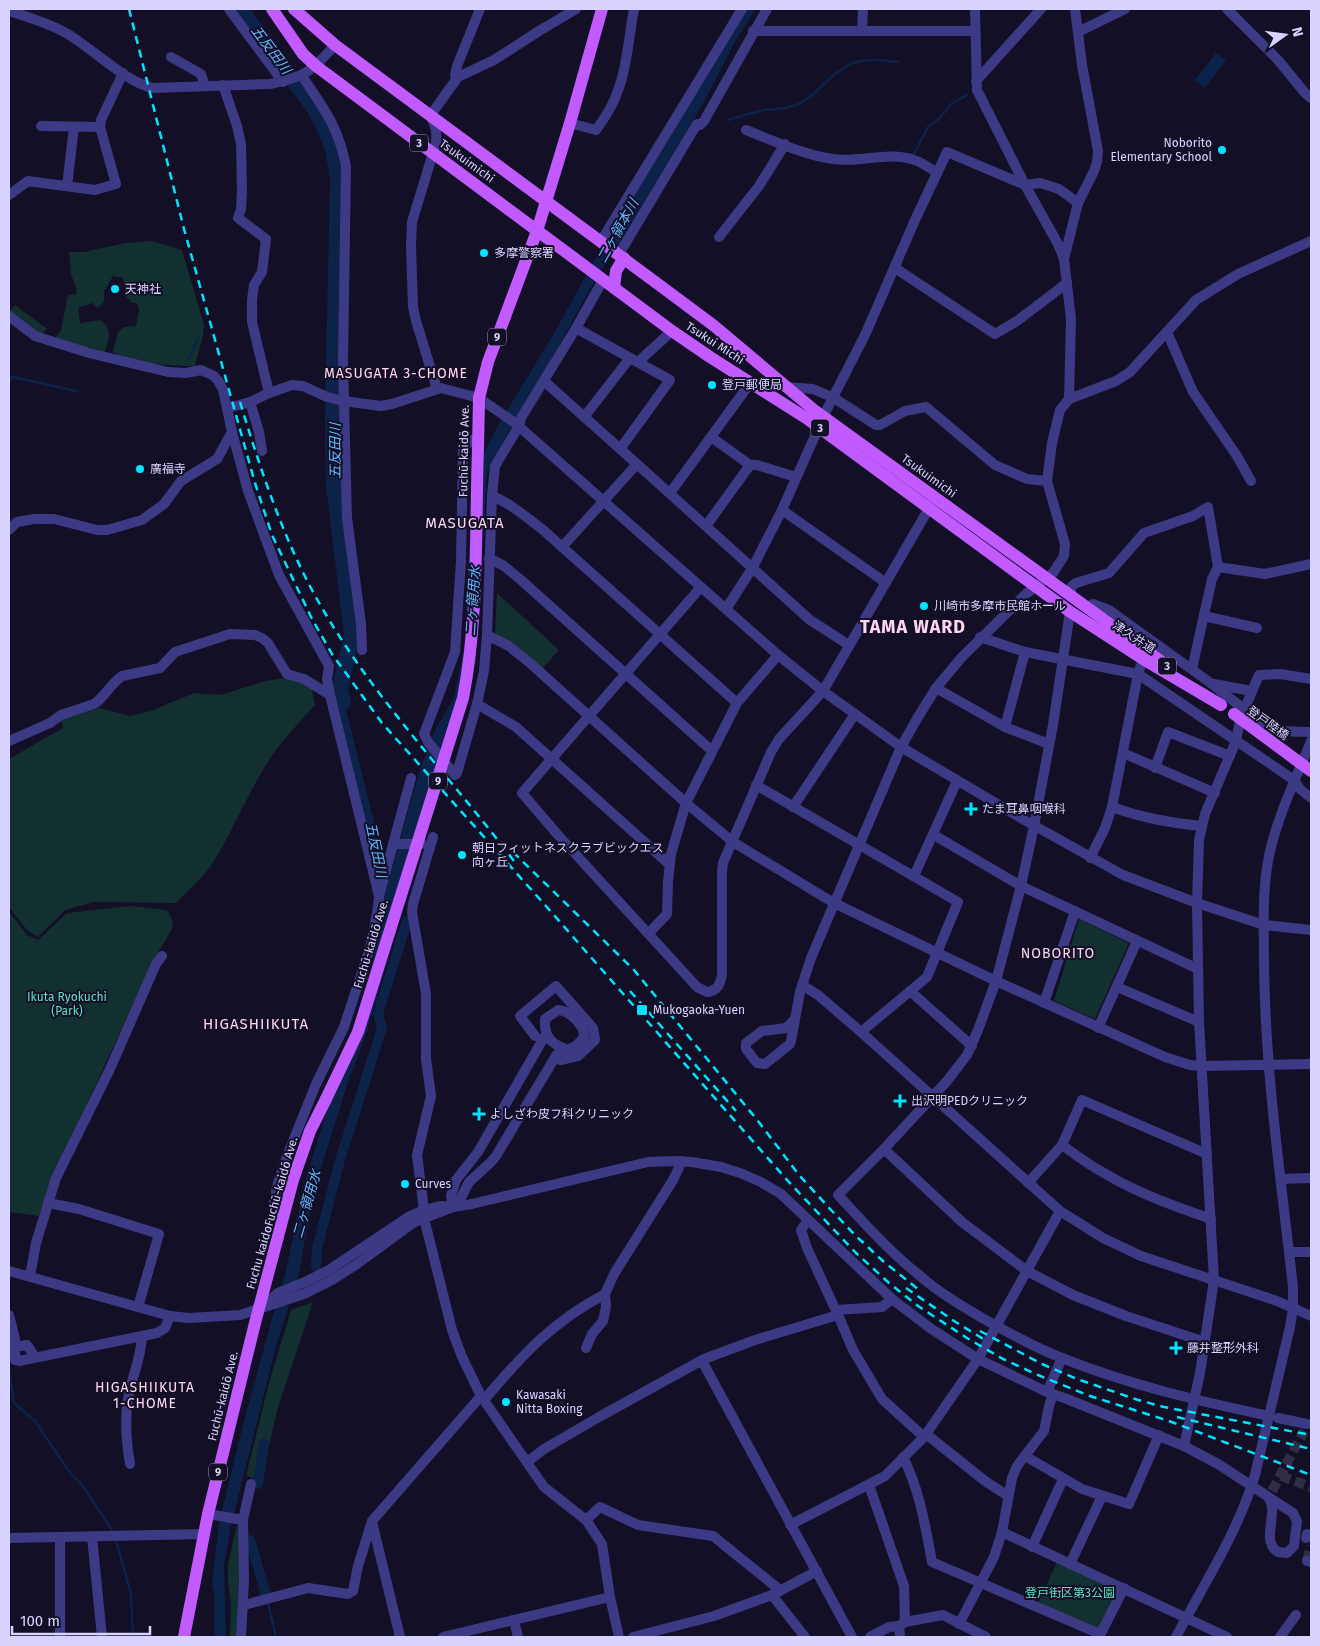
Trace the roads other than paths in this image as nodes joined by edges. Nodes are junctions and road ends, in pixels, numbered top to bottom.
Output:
1 (229, 9) edge
2 (263, 9) edge
3 (272, 9) edge
4 (295, 9) edge
5 (480, 9) edge
6 (576, 9) edge
7 (602, 9) edge
8 (634, 9) edge
9 (742, 9) edge
10 (767, 9) edge
11 (863, 9) edge
12 (975, 9) edge
13 (1041, 9) edge
14 (1074, 9) edge
15 (1125, 9) edge
16 (1227, 9) edge
17 (9, 11) edge
18 (753, 31) junction
19 (862, 31) junction
20 (975, 31) junction
21 (1078, 32) junction
22 (335, 45) junction
23 (303, 54) junction
24 (171, 57) dead end
25 (316, 66) junction
26 (123, 73) junction
27 (300, 77) junction
28 (458, 77) junction
29 (976, 81) junction
30 (284, 82) junction
31 (222, 85) junction
32 (205, 86) junction
33 (1311, 98) edge
34 (430, 116) junction
35 (570, 123) junction
36 (41, 126) dead end
37 (74, 127) junction
38 (100, 127) junction
39 (746, 130) dead end
40 (785, 144) junction
41 (434, 154) junction
42 (937, 173) junction
43 (1025, 185) junction
44 (67, 186) junction
45 (9, 195) edge
46 (546, 201) junction
47 (1078, 203) junction
48 (537, 231) junction
49 (719, 237) dead end
50 (1311, 241) edge
51 (602, 242) junction
52 (619, 254) junction
53 (1064, 259) junction
54 (895, 268) junction
55 (601, 278) junction
56 (1066, 283) junction
57 (614, 288) junction
58 (9, 316) edge
59 (576, 328) junction
60 (672, 332) junction
61 (1167, 332) junction
62 (634, 360) junction
63 (544, 381) junction
64 (750, 382) junction
65 (785, 387) junction
66 (437, 389) junction
67 (269, 393) junction
68 (479, 398) junction
69 (834, 398) junction
70 (1069, 399) junction
71 (342, 400) junction
72 (250, 402) junction
73 (228, 408) junction
74 (584, 417) junction
75 (821, 422) junction
76 (517, 424) junction
77 (232, 432) junction
78 (712, 437) junction
79 (478, 442) junction
80 (620, 449) junction
81 (262, 451) dead end
82 (637, 464) junction
83 (750, 465) junction
84 (796, 478) junction
85 (1047, 481) junction
86 (1251, 481) dead end
87 (670, 493) junction
88 (492, 496) junction
89 (604, 501) junction
90 (932, 504) junction
91 (782, 510) junction
92 (706, 526) junction
93 (9, 530) edge
94 (562, 547) junction
95 (489, 558) junction
96 (1311, 564) edge
97 (753, 567) junction
98 (1218, 567) junction
99 (1047, 579) junction
100 (886, 583) junction
101 (701, 587) junction
102 (1035, 587) junction
103 (1071, 596) junction
104 (1086, 607) junction
105 (726, 609) junction
106 (1070, 612) junction
107 (1204, 616) junction
108 (1257, 628) dead end
109 (660, 634) junction
110 (488, 635) junction
111 (980, 637) junction
112 (850, 645) junction
113 (362, 650) dead end
114 (1025, 652) junction
115 (778, 655) junction
116 (1143, 659) junction
117 (1063, 660) junction
118 (1192, 670) junction
119 (625, 673) junction
120 (1138, 674) junction
121 (1311, 679) edge
122 (1212, 684) junction
123 (936, 688) junction
124 (1252, 690) junction
125 (823, 691) junction
126 (330, 695) junction
127 (737, 703) junction
128 (477, 704) junction
129 (1221, 705) junction
130 (1239, 712) junction
131 (855, 714) junction
132 (588, 715) junction
133 (1005, 727) junction
134 (1311, 732) edge
135 (9, 741) edge
136 (1236, 741) junction
137 (1311, 741) edge
138 (1048, 744) junction
139 (901, 747) junction
140 (712, 751) junction
141 (1123, 753) junction
142 (1230, 756) junction
143 (552, 758) junction
144 (1155, 768) junction
145 (1308, 770) edge
146 (411, 778) dead end
147 (1294, 780) junction
148 (957, 781) junction
149 (756, 785) junction
150 (1215, 793) junction
151 (1311, 798) edge
152 (686, 803) junction
153 (1112, 806) junction
154 (793, 807) junction
155 (1034, 826) junction
156 (1201, 826) junction
157 (934, 835) junction
158 (733, 842) junction
159 (396, 844) junction
160 (859, 845) junction
161 (1090, 858) junction
162 (669, 864) junction
163 (914, 876) junction
164 (1021, 886) junction
165 (380, 892) junction
166 (834, 903) junction
167 (1197, 903) junction
168 (1075, 911) junction
169 (1264, 925) junction
170 (1311, 930) edge
171 (648, 933) junction
172 (1137, 941) junction
173 (937, 952) junction
174 (162, 956) dead end
175 (1198, 969) junction
176 (996, 981) junction
177 (802, 985) junction
178 (1117, 987) junction
179 (910, 991) junction
180 (1044, 1002) junction
181 (795, 1019) junction
182 (1199, 1022) junction
183 (1098, 1028) junction
184 (861, 1032) junction
185 (546, 1034) junction
186 (535, 1036) dead end
187 (972, 1046) junction
188 (566, 1049) junction
189 (537, 1051) junction
190 (556, 1060) junction
191 (1311, 1064) edge
192 (1268, 1065) junction
193 (1201, 1066) junction
194 (933, 1096) junction
195 (326, 1099) joint
196 (1062, 1145) junction
197 (884, 1149) junction
198 (1207, 1154) junction
199 (682, 1161) junction
200 (1311, 1178) edge
201 (1280, 1179) junction
202 (1028, 1183) junction
203 (48, 1203) junction
204 (453, 1207) junction
205 (1060, 1211) junction
206 (424, 1214) junction
207 (1211, 1219) junction
208 (808, 1220) junction
209 (282, 1222) junction
210 (1289, 1252) junction
211 (1311, 1252) edge
212 (9, 1271) edge
213 (1027, 1271) junction
214 (30, 1276) junction
215 (1214, 1280) junction
216 (605, 1294) junction
217 (892, 1299) junction
218 (138, 1307) junction
219 (1293, 1308) junction
220 (259, 1309) junction
221 (837, 1312) junction
222 (9, 1315) edge
223 (170, 1316) junction
224 (1311, 1316) edge
225 (996, 1326) junction
226 (142, 1336) junction
227 (1204, 1342) junction
228 (15, 1347) junction
229 (586, 1348) dead end
230 (35, 1357) junction
231 (1062, 1358) junction
232 (978, 1359) junction
233 (702, 1361) junction
234 (1050, 1393) junction
235 (482, 1398) junction
236 (1195, 1400) junction
237 (1274, 1417) junction
238 (1308, 1424) edge
239 (1159, 1435) junction
240 (925, 1436) junction
241 (1184, 1446) junction
242 (1025, 1456) junction
243 (903, 1458) junction
244 (527, 1462) junction
245 (130, 1464) dead end
246 (1063, 1479) junction
247 (251, 1484) dead end
248 (869, 1485) junction
249 (1251, 1486) junction
250 (1270, 1494) junction
251 (1008, 1496) junction
252 (1102, 1496) junction
253 (215, 1515) junction
254 (241, 1519) junction
255 (586, 1520) junction
256 (372, 1521) junction
257 (790, 1525) junction
258 (1002, 1532) junction
259 (205, 1534) junction
260 (92, 1537) junction
261 (10, 1538) edge
262 (60, 1538) junction
263 (1032, 1546) junction
264 (1070, 1564) junction
265 (817, 1572) junction
266 (981, 1583) junction
267 (1124, 1588) junction
268 (776, 1593) junction
269 (610, 1597) junction
270 (244, 1606) junction
271 (1296, 1615) dead end
272 (1186, 1618) junction
273 (514, 1620) junction
274 (959, 1624) junction
275 (902, 1629) edge
276 (1100, 1636) edge
277 (60, 1637) edge
278 (102, 1637) edge
279 (184, 1637) edge
280 (241, 1637) edge
281 (400, 1637) edge
282 (443, 1637) edge
283 (518, 1637) edge
284 (619, 1637) edge
285 (633, 1637) edge
286 (805, 1637) edge
287 (852, 1637) edge
288 (870, 1637) edge
289 (986, 1637) edge
290 (1176, 1637) edge
291 (1227, 1637) edge
292 (1280, 1637) edge

1 - 30 street
2 - 23 main road, 3
3 - 23 main road, Tsukuimichi / 3
4 - 22 main road, Tsukuimichi / 3
5 - 28 street
6 - 28 street
7 - 35 main road, Fuchū-kaidō Ave. / 9
8 - 35 street
9 - 51 street
10 - 18 street
11 - 19 street
12 - 20 street
13 - 29 street
14 - 21 street
15 - 21 street
16 - 33 street
17 - 26 street
18 - 19 street
18 - 52 street
19 - 20 street
20 - 29 street
21 - 47 street
22 - 25 street
22 - 34 main road, Tsukuimichi / 3
23 - 25 main road, Tsukuimichi / 3
24 - 32 street
25 - 27 street
25 - 41 main road, Tsukuimichi / 3
26 - 32 street
26 - 38 street
27 - 30 street
27 - 71 street
28 - 34 street
29 - 43 street
30 - 31 street
31 - 32 street
31 - 67 street
34 - 41 street
34 - 46 main road, Tsukuimichi / 3
35 - 46 main road, Fuchū-kaidō Ave. / 9
36 - 37 street
37 - 38 street
37 - 44 street
38 - 44 street
39 - 40 street
40 - 42 street
40 - 49 street
41 - 48 main road, Tsukuimichi / 3
41 - 66 street
42 - 43 street
42 - 54 street
43 - 47 street
43 - 53 street
44 - 45 street
46 - 48 main road, Fuchū-kaidō Ave. / 9
46 - 51 main road, Tsukuimichi / 3
47 - 53 street
48 - 55 main road, Tsukuimichi / 3
48 - 68 main road, Fuchū-kaidō Ave. / 9
50 - 61 street
51 - 52 main road, 3
52 - 57 main road
52 - 65 main road, 3
53 - 56 street
54 - 56 street
54 - 69 street
55 - 57 main road, Tsukui Michi / 3
55 - 59 street
56 - 70 street
57 - 60 main road, Tsukui Michi / 3
58 - 73 street
59 - 62 street
59 - 63 street
60 - 62 street
60 - 64 main road, Tsukui Michi / 3
61 - 70 street
61 - 86 street
62 - 74 street
62 - 80 street
63 - 74 street
63 - 76 street
64 - 75 main road, Tsukui Michi / 3
64 - 78 street
65 - 69 street
65 - 75 main road, 3
66 - 68 street
66 - 71 street
67 - 71 street
67 - 72 street
68 - 76 street
68 - 79 main road, Fuchū-kaidō Ave. / 9
69 - 75 street
69 - 85 street
70 - 85 street
71 - 113 street
72 - 73 street
72 - 81 street
73 - 77 street
74 - 80 street
75 - 84 street
75 - 90 main road, Tsukui Michi / 3
76 - 88 street
76 - 89 street
77 - 93 street
77 - 126 street
78 - 83 street
78 - 87 street
79 - 128 street
79 - 195 main road, Fuchū-kaidō Ave. / 9, bridge
80 - 82 street
82 - 87 street
82 - 89 street
83 - 84 street
83 - 92 street
84 - 91 street
85 - 99 street
87 - 92 street
88 - 94 street
88 - 95 street
89 - 94 street
89 - 101 street
90 - 99 main road, Tsukuimichi / 3
90 - 100 street
90 - 102 main road, Tsukui Michi / 3
91 - 97 street
91 - 100 street
92 - 97 street
94 - 109 street
95 - 110 street
95 - 119 street
96 - 98 street
97 - 105 street
97 - 112 street
98 - 103 street
98 - 107 street
99 - 102 street
99 - 103 main road, Tsukuimichi / 3
100 - 112 street
101 - 105 street
101 - 109 street
102 - 106 main road, 津久井道 / 3
102 - 111 street
103 - 104 main road, Tsukuimichi / 3
104 - 118 street
104 - 129 main road, Tsukuimichi / 3
105 - 115 street
106 - 116 main road, 津久井道 / 3
106 - 117 street
107 - 108 street
107 - 118 street
109 - 119 street
109 - 127 street
110 - 128 street
110 - 132 street
111 - 114 street
111 - 123 street
112 - 125 street
114 - 117 street
114 - 133 street
115 - 125 street
115 - 127 street
116 - 120 street
116 - 129 main road, 津久井道 / 3
117 - 120 street
117 - 138 street
118 - 122 street
119 - 132 street
119 - 140 street
120 - 136 street
120 - 141 street
121 - 124 street
122 - 124 street
122 - 130 street
123 - 133 street
123 - 139 street
124 - 130 street
125 - 131 street
125 - 149 street
126 - 135 street
126 - 165 street
127 - 140 street
128 - 143 street
129 - 130 main road, Tsukuimichi / 3
130 - 134 street
130 - 136 street
130 - 145 main road, 登戸陸橋 / 3, bridge
131 - 139 street
131 - 154 street
132 - 143 street
132 - 152 street
133 - 138 street
136 - 142 street
136 - 147 street
137 - 145 street
138 - 155 street
139 - 148 street
139 - 160 street
140 - 152 street
141 - 144 street
141 - 153 street
142 - 144 street
142 - 150 street
143 - 162 street
143 - 171 street
144 - 150 street
145 - 147 street
146 - 159 street
147 - 151 street
147 - 169 street
148 - 155 street
148 - 157 street
149 - 154 street
149 - 158 street
150 - 156 street
152 - 158 street
152 - 162 street
153 - 156 street
153 - 161 street
154 - 160 street
155 - 161 street
155 - 164 street
156 - 167 street
157 - 163 street
157 - 164 street
158 - 166 street
158 - 171 street
159 - 165 street
159 - 206 street
160 - 163 street
160 - 166 street
161 - 167 street
162 - 171 street
163 - 173 street
164 - 168 street
164 - 176 street
165 - 209 street
166 - 173 street
166 - 177 street
167 - 169 street
167 - 175 street
168 - 172 street
168 - 180 street
169 - 170 street
169 - 192 street
172 - 175 street
172 - 178 street
173 - 176 street
173 - 179 street
174 - 203 street
175 - 182 street
176 - 180 street
176 - 187 street
177 - 181 street
177 - 184 street
178 - 182 street
178 - 183 street
179 - 184 street
179 - 187 street
180 - 183 street
181 - 181 street
182 - 193 street
183 - 193 street
184 - 194 street
185 - 188 street
185 - 188 street
185 - 189 street
186 - 190 street
187 - 194 street
188 - 190 street
189 - 190 street
189 - 204 street
190 - 204 street
191 - 192 street
192 - 193 street
192 - 201 street
193 - 198 street
194 - 197 street
194 - 202 street
195 - 209 main road, Fuchu kaidoFuchū-kaidō Ave. / 9
196 - 198 street
196 - 202 street
196 - 207 street
197 - 213 street
197 - 225 street
198 - 207 street
199 - 204 street
199 - 208 street
199 - 216 street
200 - 201 street
201 - 210 street
202 - 205 street
203 - 214 street
203 - 218 street
204 - 206 street
205 - 213 street
205 - 215 street
206 - 220 street
206 - 220 street
206 - 235 street
207 - 215 street
208 - 217 street
208 - 221 street
209 - 220 main road, Fuchu kaidoFuchū-kaidō Ave. / 9
210 - 211 street
210 - 219 street
212 - 214 street
213 - 225 street
213 - 227 street
214 - 218 street
215 - 219 street
215 - 227 street
216 - 229 street
216 - 235 street
217 - 221 street
217 - 232 street
218 - 223 street
219 - 224 street
219 - 237 street
220 - 223 street
220 - 253 main road, Fuchū-kaidō Ave. / 9
221 - 233 street
221 - 240 street
222 - 228 street
223 - 226 street
225 - 231 street
225 - 232 street
226 - 230 street
226 - 245 street
227 - 236 street
228 - 230 street
228 - 230 street
231 - 234 street
231 - 236 street
232 - 234 street
232 - 240 street
233 - 244 street
233 - 257 street
234 - 239 street
234 - 242 street
235 - 244 street
235 - 256 street
236 - 237 street
236 - 241 street
237 - 238 street
237 - 249 street
239 - 241 street
239 - 252 street
240 - 243 street
240 - 251 street
241 - 249 street
242 - 246 street
242 - 251 street
243 - 248 street
243 - 266 street
244 - 255 street
246 - 252 street
246 - 263 street
247 - 254 street
248 - 257 street
248 - 275 street
249 - 250 street
249 - 272 street
250 - 250 street
251 - 258 street
252 - 264 street
253 - 254 street
253 - 259 main road, Fuchū-kaidō Ave. / 9
254 - 270 street
255 - 268 street
255 - 269 street
256 - 270 street
256 - 281 street
257 - 265 street
258 - 263 street
258 - 266 street
259 - 260 street
259 - 279 main road, Fuchū-kaidō Ave. / 9
260 - 262 street
260 - 278 street
261 - 262 street
262 - 277 street
263 - 264 street
264 - 267 street
265 - 268 street
265 - 287 street
266 - 274 street
266 - 276 street
267 - 272 street
267 - 276 street
268 - 285 street
268 - 286 street
269 - 273 street
269 - 284 street
270 - 280 street
271 - 292 street
272 - 290 street
272 - 291 street
273 - 282 street
273 - 283 street
274 - 275 street
274 - 289 street
275 - 288 street

